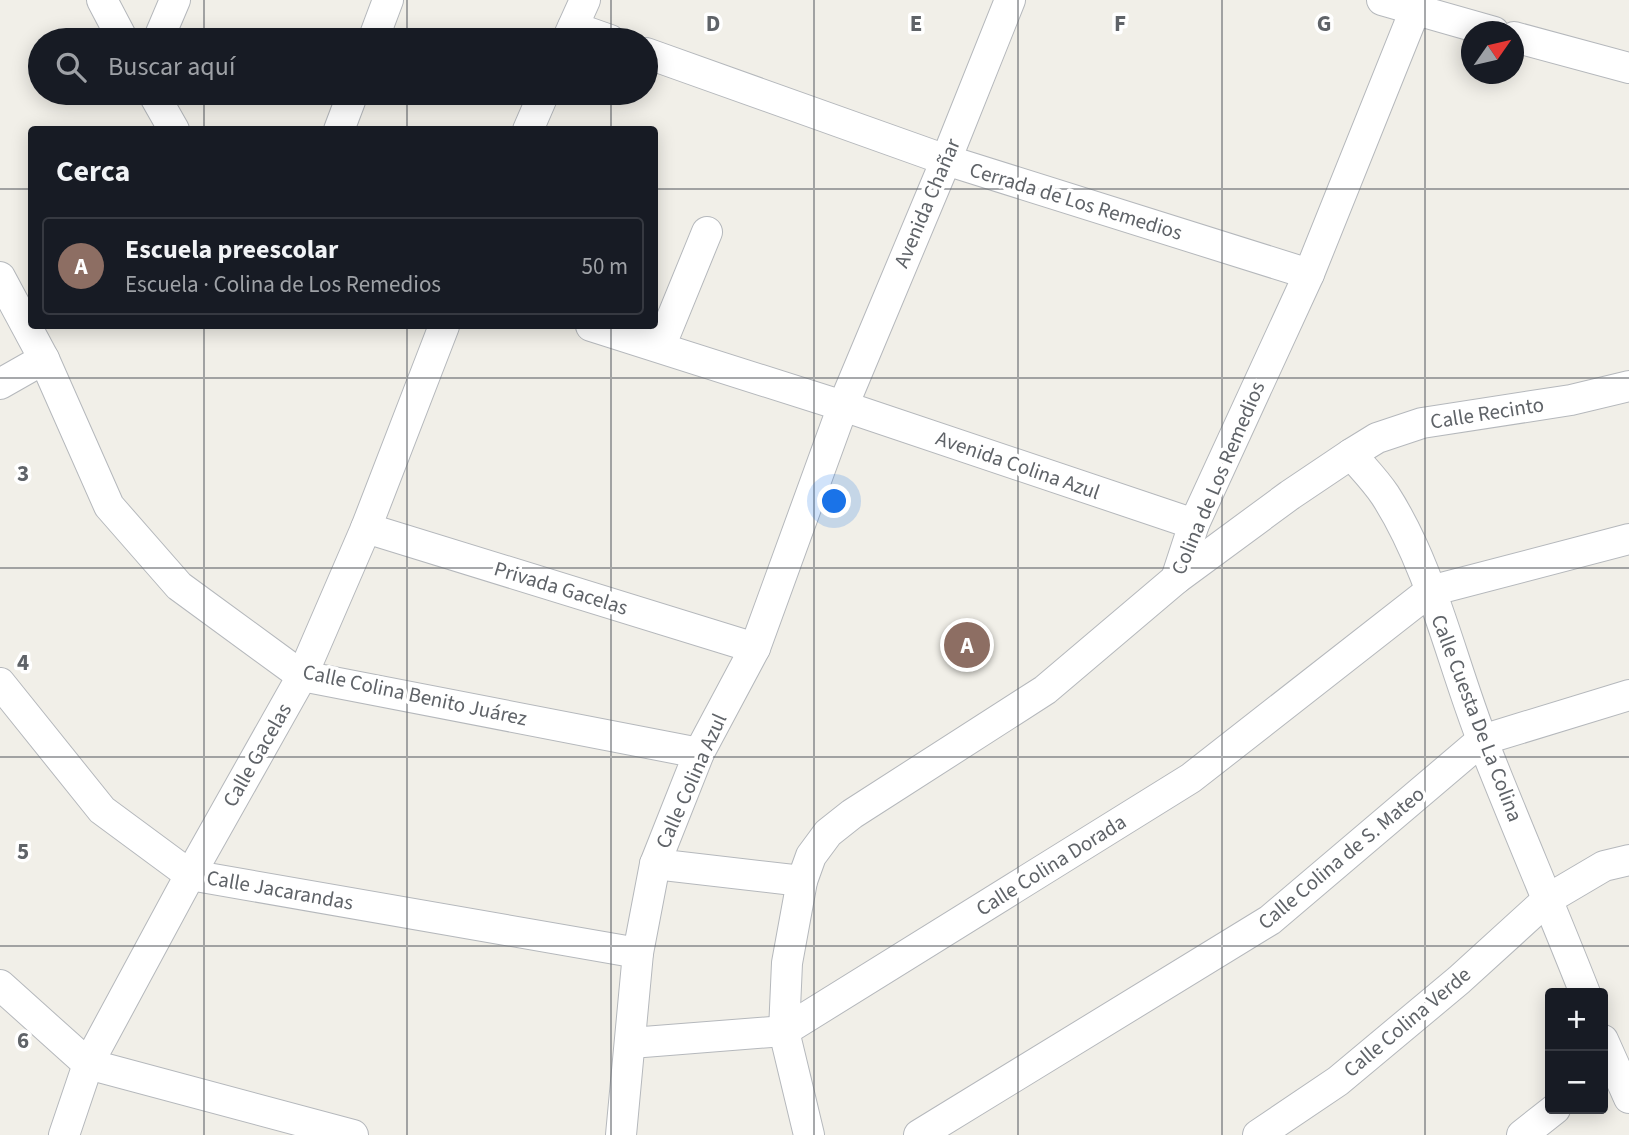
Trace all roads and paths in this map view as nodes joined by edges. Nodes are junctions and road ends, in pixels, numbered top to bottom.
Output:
1 (102, 0) edge
2 (174, 0) edge
3 (388, 0) edge
4 (585, 0) edge
5 (1010, 0) edge
6 (1381, 0) edge
7 (1417, 5) edge
8 (1463, 21) edge
9 (117, 28) edge
10 (163, 28) edge
11 (378, 28) edge
12 (573, 28) edge
13 (1524, 40) edge
14 (658, 57) edge
15 (1629, 68) edge
16 (160, 105) edge
17 (348, 105) edge
18 (539, 105) edge
19 (172, 126) edge
20 (341, 126) edge
21 (530, 126) edge
22 (946, 160) junction
23 (707, 232) dead end
24 (1309, 274) junction
25 (0, 277) edge
26 (443, 329) edge
27 (601, 329) edge
28 (660, 346) junction
29 (44, 359) junction
30 (0, 384) edge
31 (1629, 386) edge
32 (843, 406) junction
33 (1351, 454) junction
34 (1194, 524) junction
35 (366, 528) junction
36 (1629, 539) edge
37 (1176, 579) junction
38 (1430, 591) junction
39 (755, 648) junction
40 (302, 676) junction
41 (0, 683) edge
42 (1629, 695) edge
43 (1482, 740) junction
44 (699, 752) junction
45 (1629, 860) edge
46 (655, 864) junction
47 (190, 875) junction
48 (802, 881) junction
49 (1548, 899) junction
50 (638, 953) junction
51 (0, 985) edge
52 (1583, 988) edge
53 (784, 1031) junction
54 (631, 1043) junction
55 (1610, 1046) edge
56 (88, 1064) junction
57 (1629, 1098) edge
58 (1549, 1114) edge
59 (64, 1135) edge
60 (353, 1135) edge
61 (621, 1135) edge
62 (809, 1135) edge
63 (919, 1135) edge
64 (1258, 1135) edge
65 (1522, 1135) edge

1 - 9 street
2 - 10 street
3 - 11 street
4 - 12 street
5 - 22 street, Avenida Chañar
6 - 7 street
7 - 8 street
7 - 24 street, Colina de Los Remedios
13 - 15 street
14 - 22 street, Cerrada de Los Remedios
16 - 19 street
17 - 20 street
18 - 21 street
22 - 24 street, Cerrada de Los Remedios
22 - 32 street, Avenida Chañar
23 - 28 street
24 - 34 street, Colina de Los Remedios
25 - 29 street, Calle Colina Benito Juárez
26 - 35 street, Calle Gacelas
27 - 28 street, Avenida Colina Azul
28 - 32 street, Avenida Colina Azul
29 - 30 street
29 - 40 street, Calle Colina Benito Juárez
31 - 33 street, Calle Recinto
32 - 34 street, Avenida Colina Azul
32 - 39 street, Calle Colina Azul
33 - 37 street, Calle Recinto
33 - 38 street, Calle Cuesta De La Colina
34 - 37 street, Colina de Los Remedios
35 - 39 street, Privada Gacelas
35 - 40 street, Calle Gacelas
36 - 38 street
37 - 48 street, Colina de Los Remedios
38 - 43 street, Calle Cuesta De La Colina
38 - 53 street, Calle Colina Dorada
39 - 44 street, Calle Colina Azul
40 - 44 street, Calle Colina Benito Juárez
40 - 47 street, Calle Gacelas
41 - 47 street, Calle Jacarandas
42 - 43 street, Calle Colina de S. Mateo
43 - 49 street, Calle Cuesta De La Colina
43 - 63 street, Calle Colina de S. Mateo
44 - 46 street, Calle Colina Azul
45 - 49 street, Calle Colina Verde
46 - 48 street
46 - 50 street, Calle Colina Azul
47 - 50 street, Calle Jacarandas
47 - 56 street, Calle Gacelas
48 - 53 street, Colina de Los Remedios
49 - 52 street, Calle Cuesta De La Colina
49 - 64 street, Calle Colina Verde
50 - 54 street, Calle Colina Azul
51 - 56 street
53 - 54 street, Calle Colina Dorada
53 - 62 street, Colina de Los Remedios
54 - 61 street, Calle Colina Azul
55 - 57 street
56 - 59 street, Calle Gacelas
56 - 60 street
58 - 65 street

